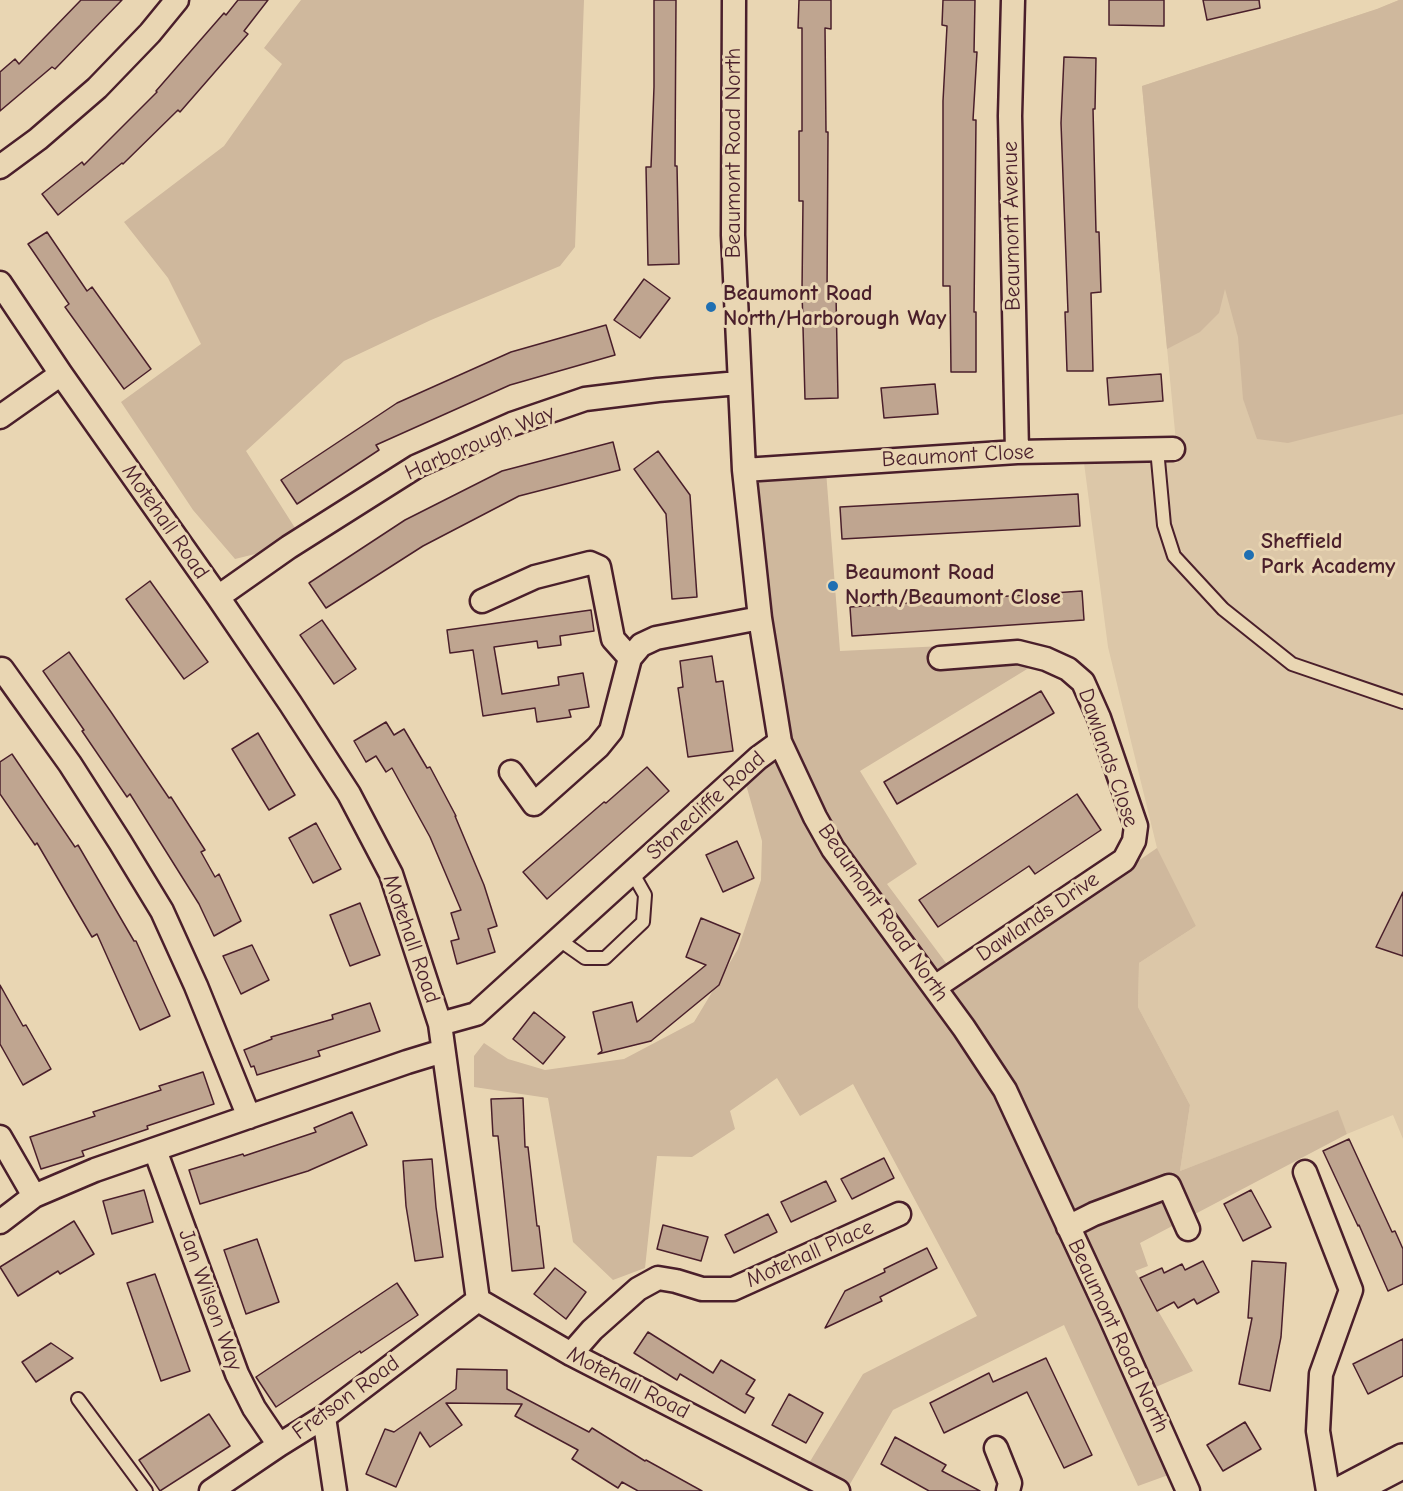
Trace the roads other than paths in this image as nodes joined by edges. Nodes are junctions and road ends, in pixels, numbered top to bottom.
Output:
1 (177, 0) edge
2 (734, 0) edge
3 (1013, 0) edge
4 (0, 167) edge
5 (0, 283) edge
6 (61, 374) junction
7 (739, 383) junction
8 (0, 417) edge
9 (1165, 449) joint
10 (1017, 452) junction
11 (744, 470) junction
12 (218, 597) junction
13 (482, 601) dead end
14 (760, 618) junction
15 (630, 658) junction
16 (940, 658) dead end
17 (2, 669) dead end
18 (1403, 702) edge
19 (780, 742) junction
20 (511, 772) dead end
21 (1134, 841) joint
22 (632, 872) junction
23 (558, 939) junction
24 (935, 987) junction
25 (440, 1024) junction
26 (443, 1052) junction
27 (249, 1117) junction
28 (0, 1137) edge
29 (154, 1150) junction
30 (1305, 1172) dead end
31 (34, 1196) junction
32 (899, 1214) dead end
33 (0, 1222) edge
34 (1068, 1227) junction
35 (1188, 1229) dead end
36 (478, 1300) junction
37 (570, 1354) junction
38 (78, 1399) dead end
39 (324, 1417) junction
40 (279, 1445) junction
41 (996, 1448) dead end
42 (1403, 1461) edge
43 (146, 1491) edge
44 (211, 1491) edge
45 (334, 1491) edge
46 (838, 1491) edge
47 (1008, 1491) edge
48 (1188, 1491) edge
49 (1328, 1491) edge
50 (1346, 1491) edge

1 - 4 street
2 - 7 street, Beaumont Road North
3 - 10 street, Beaumont Avenue
5 - 6 street, Motehall Road
6 - 8 street
6 - 12 street, Motehall Road
7 - 11 street, Beaumont Road North
7 - 12 street, Harborough Way
9 - 10 street, Beaumont Close
9 - 18 lane
10 - 11 street, Beaumont Close
11 - 14 street, Beaumont Road North
12 - 25 street, Motehall Road
13 - 15 street
14 - 15 street
14 - 19 street, Beaumont Road North
15 - 20 street
16 - 21 street, Dawlands Close
17 - 27 street
19 - 22 street, Stonecliffe Road
19 - 24 street, Beaumont Road North
21 - 24 street, Dawlands Drive
22 - 23 street, Stonecliffe Road
22 - 23 lane, Stonecliffe Road
23 - 25 street, Stonecliffe Road
24 - 34 street, Beaumont Road North
25 - 26 street, Motehall Road
26 - 27 street
26 - 36 street, Motehall Road
27 - 29 street
28 - 31 street
29 - 31 street
29 - 40 street, Jan Wilson Way
30 - 49 street
31 - 33 street
32 - 37 street, Motehall Place
34 - 35 street
34 - 48 street, Beaumont Road North
36 - 37 street, Motehall Road
36 - 39 street, Fretson Road
37 - 46 street, Motehall Road
38 - 43 lane
39 - 40 street, Fretson Road
39 - 45 street
40 - 44 street, Fretson Road
41 - 47 street
42 - 50 highway

